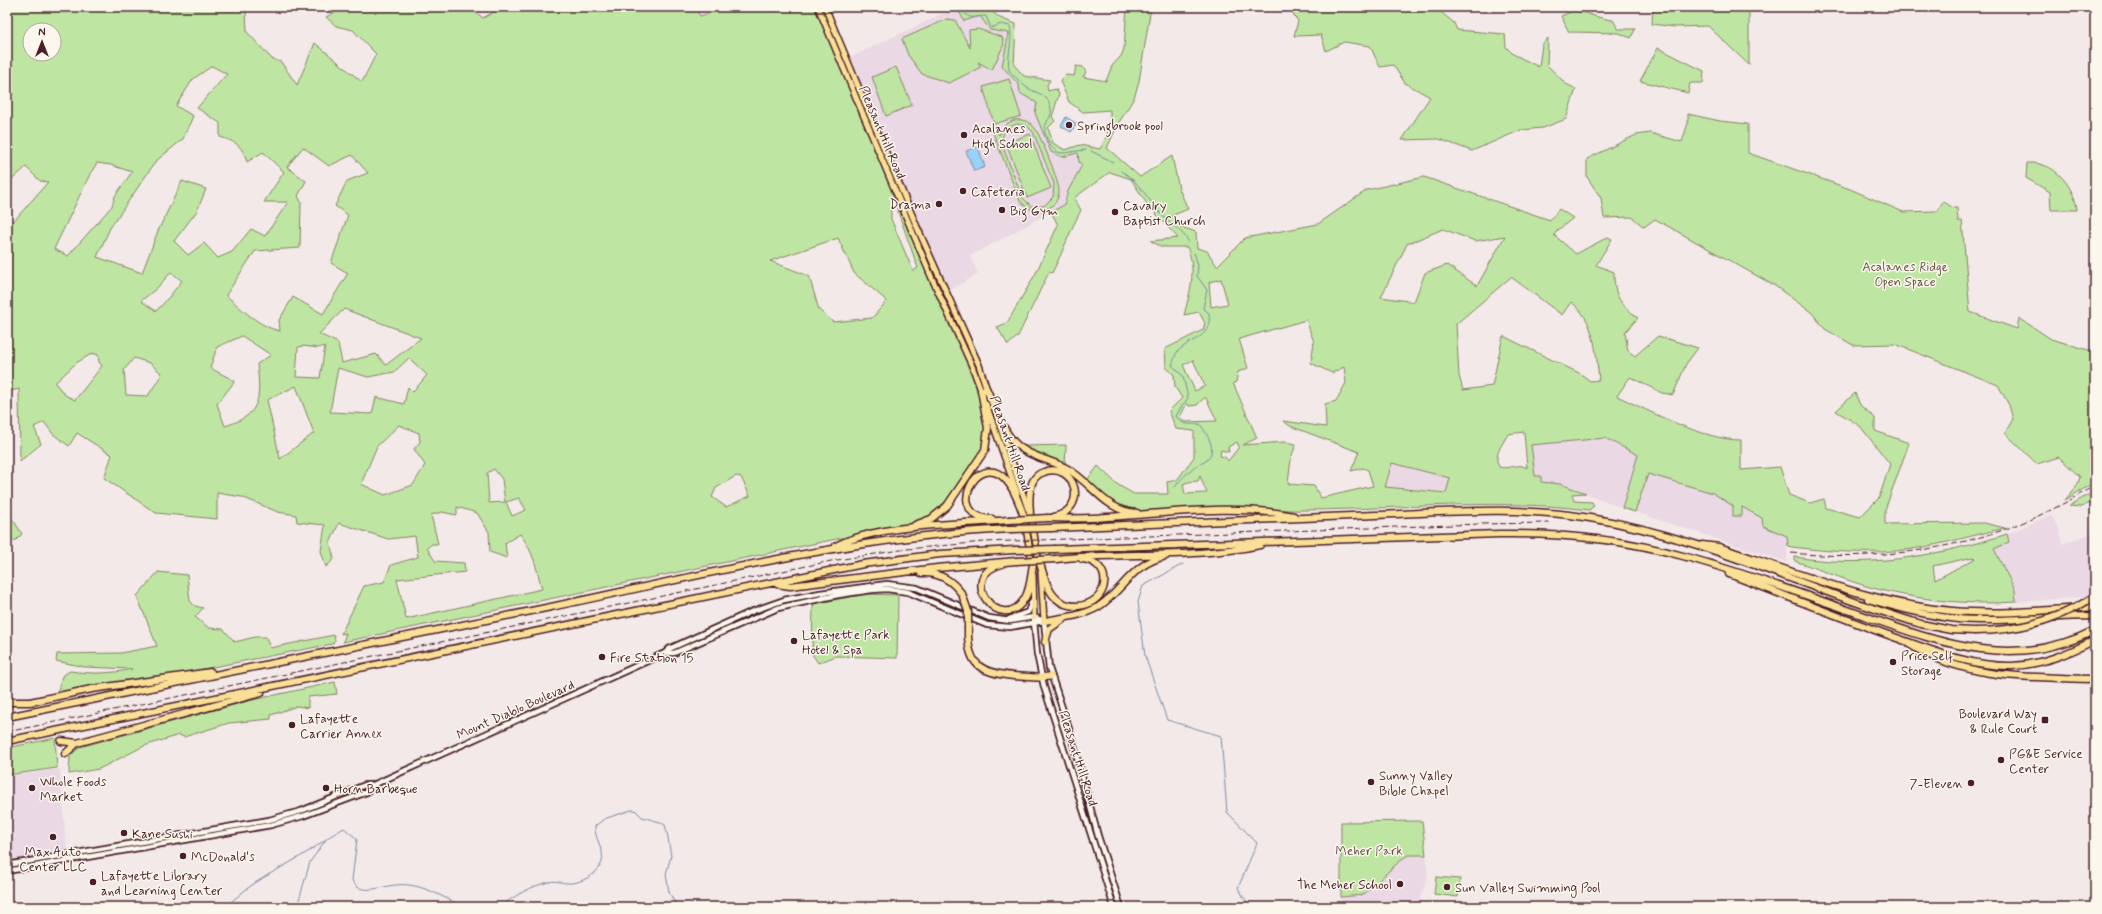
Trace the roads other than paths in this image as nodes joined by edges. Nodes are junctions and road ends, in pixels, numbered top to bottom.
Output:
1 (818, 7) edge
2 (825, 7) edge
3 (984, 389) junction
4 (1158, 514) junction
5 (1027, 516) junction
6 (1048, 518) junction
7 (1304, 518) junction
8 (1009, 520) junction
9 (903, 529) junction
10 (1274, 542) junction
11 (1689, 544) junction
12 (828, 549) junction
13 (1190, 552) junction
14 (1735, 558) junction
15 (1056, 559) junction
16 (1696, 560) junction
17 (1016, 561) junction
18 (1033, 564) junction
19 (1040, 564) junction
20 (869, 576) junction
21 (773, 584) junction
22 (1034, 593) junction
23 (2095, 596) edge
24 (2095, 607) edge
25 (2095, 616) edge
26 (1066, 617) junction
27 (1003, 620) junction
28 (1034, 620) junction
29 (1044, 621) junction
30 (2095, 631) edge
31 (1901, 639) junction
32 (2095, 640) edge
33 (1045, 642) junction
34 (665, 653) junction
35 (252, 667) junction
36 (1051, 676) junction
37 (1042, 678) junction
38 (2095, 678) edge
39 (296, 683) junction
40 (7, 702) edge
41 (7, 717) edge
42 (7, 741) edge
43 (61, 741) dead end
44 (77, 744) junction
45 (65, 754) dead end
46 (373, 785) junction
47 (7, 865) edge
48 (7, 872) edge
49 (1114, 907) edge
50 (1121, 907) edge

1 - 3 main road, Pleasant Hill Road
2 - 3 main road, Pleasant Hill Road
3 - 4 highway
3 - 5 main road, Pleasant Hill Road
3 - 9 highway
4 - 6 highway
4 - 7 highway
5 - 6 highway
5 - 8 highway
5 - 18 main road, Pleasant Hill Road
5 - 19 main road, Pleasant Hill Road
6 - 8 highway, bridge
7 - 11 highway
7 - 12 highway, bridge
8 - 9 highway
9 - 12 highway
10 - 13 highway
10 - 16 highway
10 - 21 highway, bridge
11 - 14 highway
11 - 24 highway
12 - 35 highway
13 - 15 highway
13 - 26 highway
14 - 23 highway, bridge
14 - 25 highway
15 - 17 highway, bridge
15 - 19 highway
16 - 30 highway
16 - 31 highway
17 - 18 highway
17 - 20 highway
18 - 22 main road, Pleasant Hill Road
19 - 29 main road, Pleasant Hill Road
20 - 21 highway
20 - 37 highway, bridge
21 - 39 highway
22 - 27 main road
22 - 28 main road, Pleasant Hill Road
26 - 29 highway
26 - 33 highway
27 - 28 main road, Mount Diablo Boulevard
27 - 34 main road, Mount Diablo Boulevard
28 - 29 main road, Mount Diablo Boulevard
28 - 34 main road, Mount Diablo Boulevard
28 - 37 main road, Pleasant Hill Road
29 - 33 main road, Pleasant Hill Road
31 - 32 highway
31 - 38 highway
33 - 36 main road, Pleasant Hill Road
34 - 46 main road, Mount Diablo Boulevard
35 - 40 highway
35 - 41 highway
36 - 37 highway
36 - 50 main road, Pleasant Hill Road
37 - 49 main road, Pleasant Hill Road
39 - 42 highway
39 - 44 highway
43 - 44 highway
44 - 45 highway
46 - 47 main road, Mount Diablo Boulevard
46 - 48 main road, Mount Diablo Boulevard

